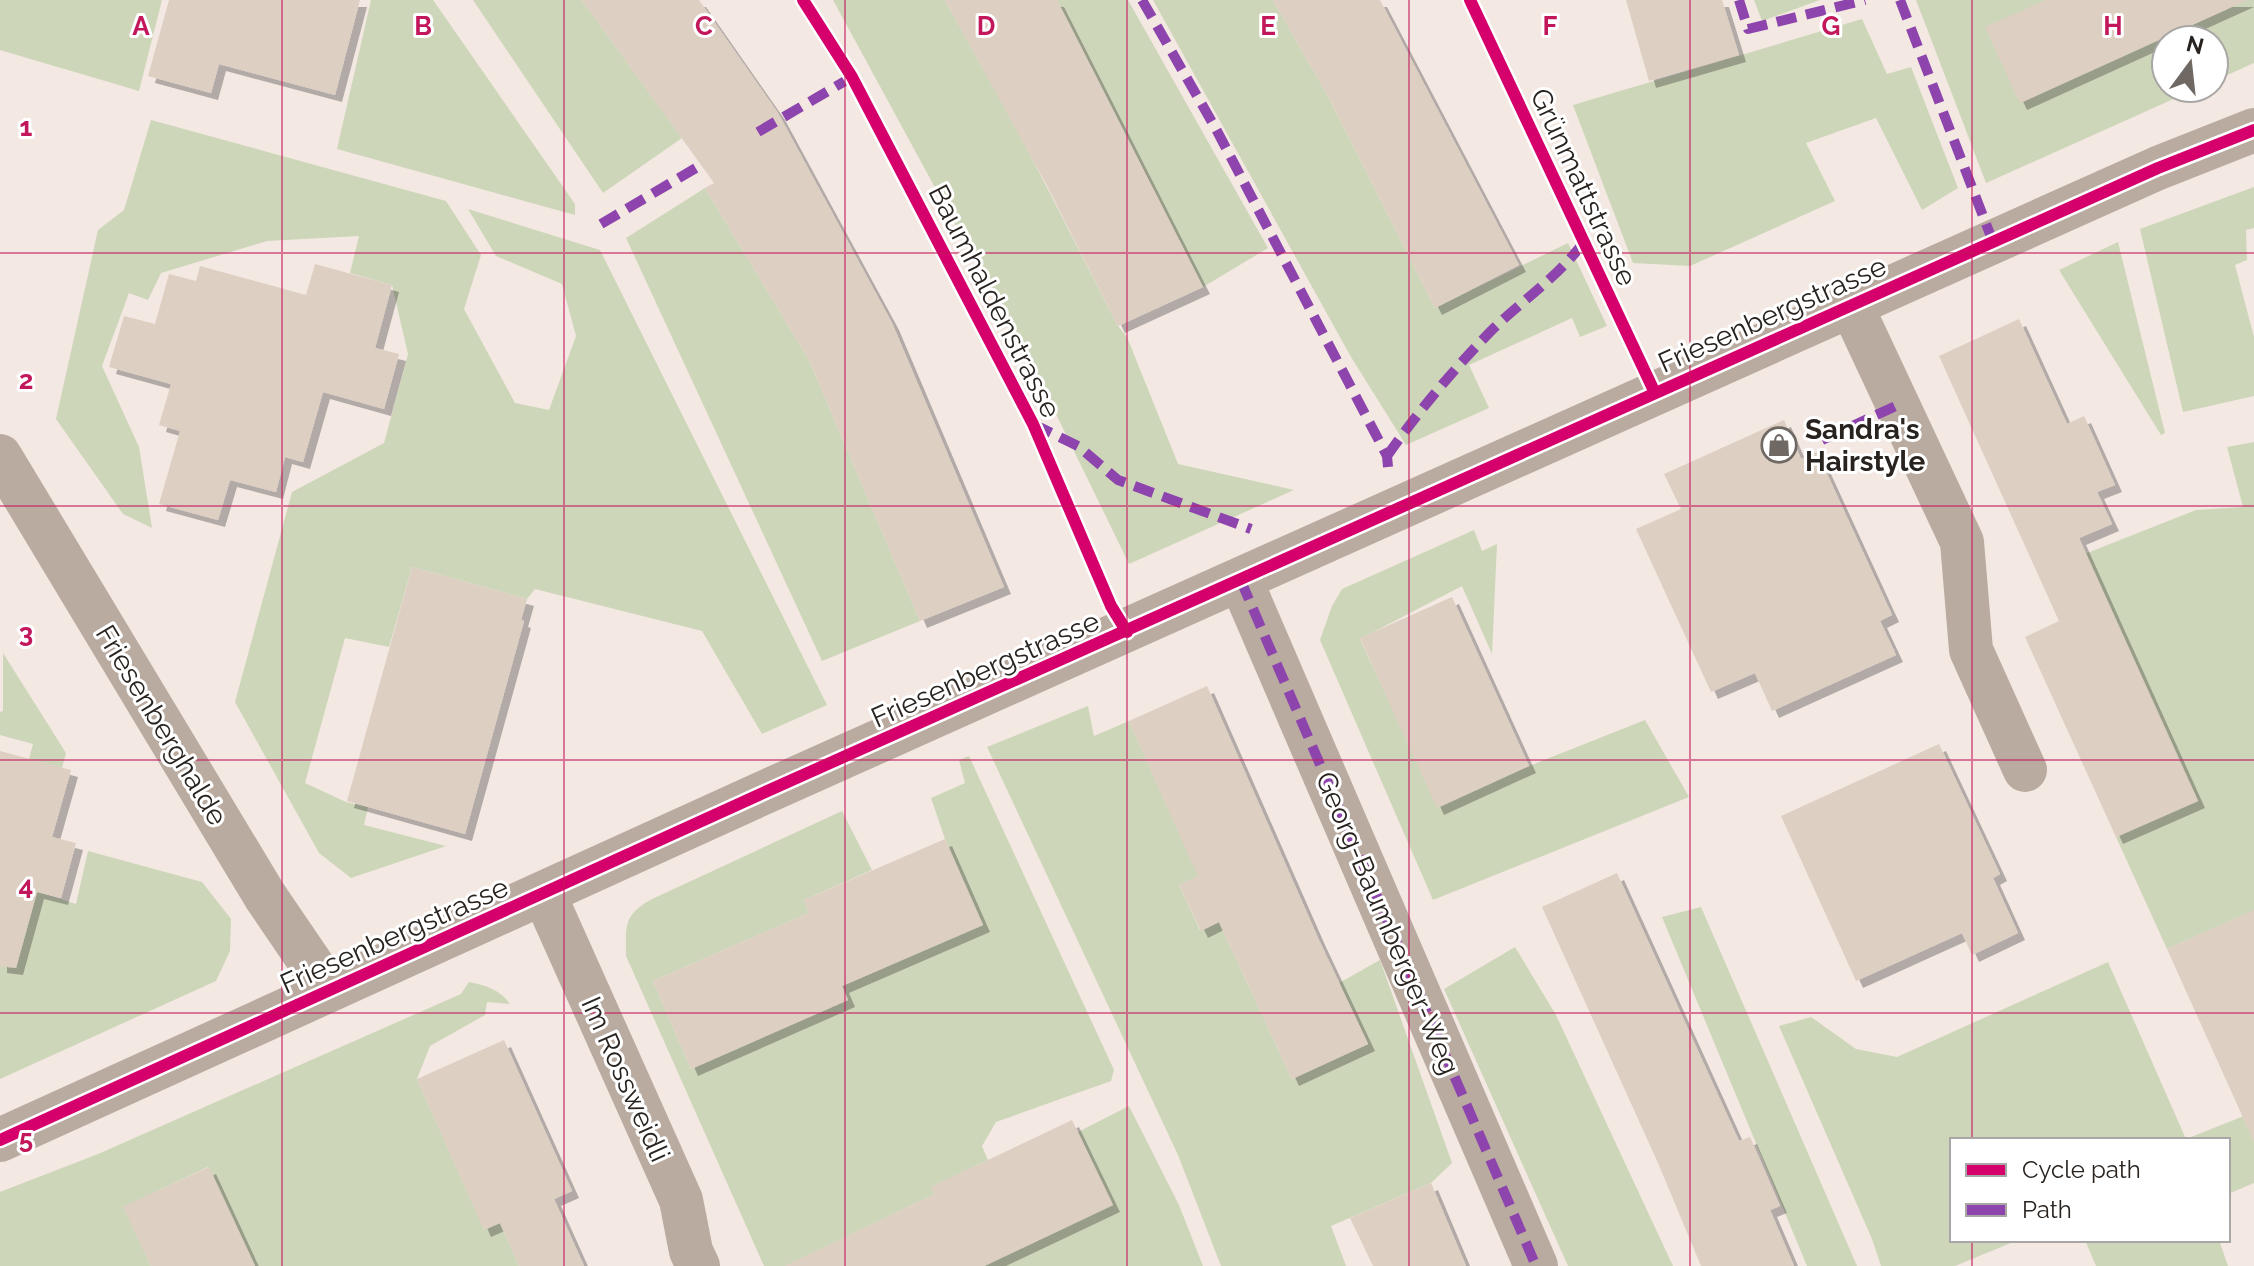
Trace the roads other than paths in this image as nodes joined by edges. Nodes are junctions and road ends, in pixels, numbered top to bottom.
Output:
1 (2254, 130) edge
2 (1851, 305) junction
3 (0, 456) edge
4 (1241, 581) junction
5 (2025, 770) dead end
6 (544, 894) junction
7 (329, 990) junction
8 (0, 1140) edge
9 (698, 1266) edge
10 (1536, 1266) edge

1 - 2 street, Friesenbergstrasse
2 - 4 street, Friesenbergstrasse
2 - 5 street
3 - 7 street, Friesenberghalde
4 - 6 street, Friesenbergstrasse
4 - 10 street, Georg-Baumberger-Weg
6 - 7 street, Friesenbergstrasse
6 - 9 street, Im Rossweidli
7 - 8 street, Friesenbergstrasse

